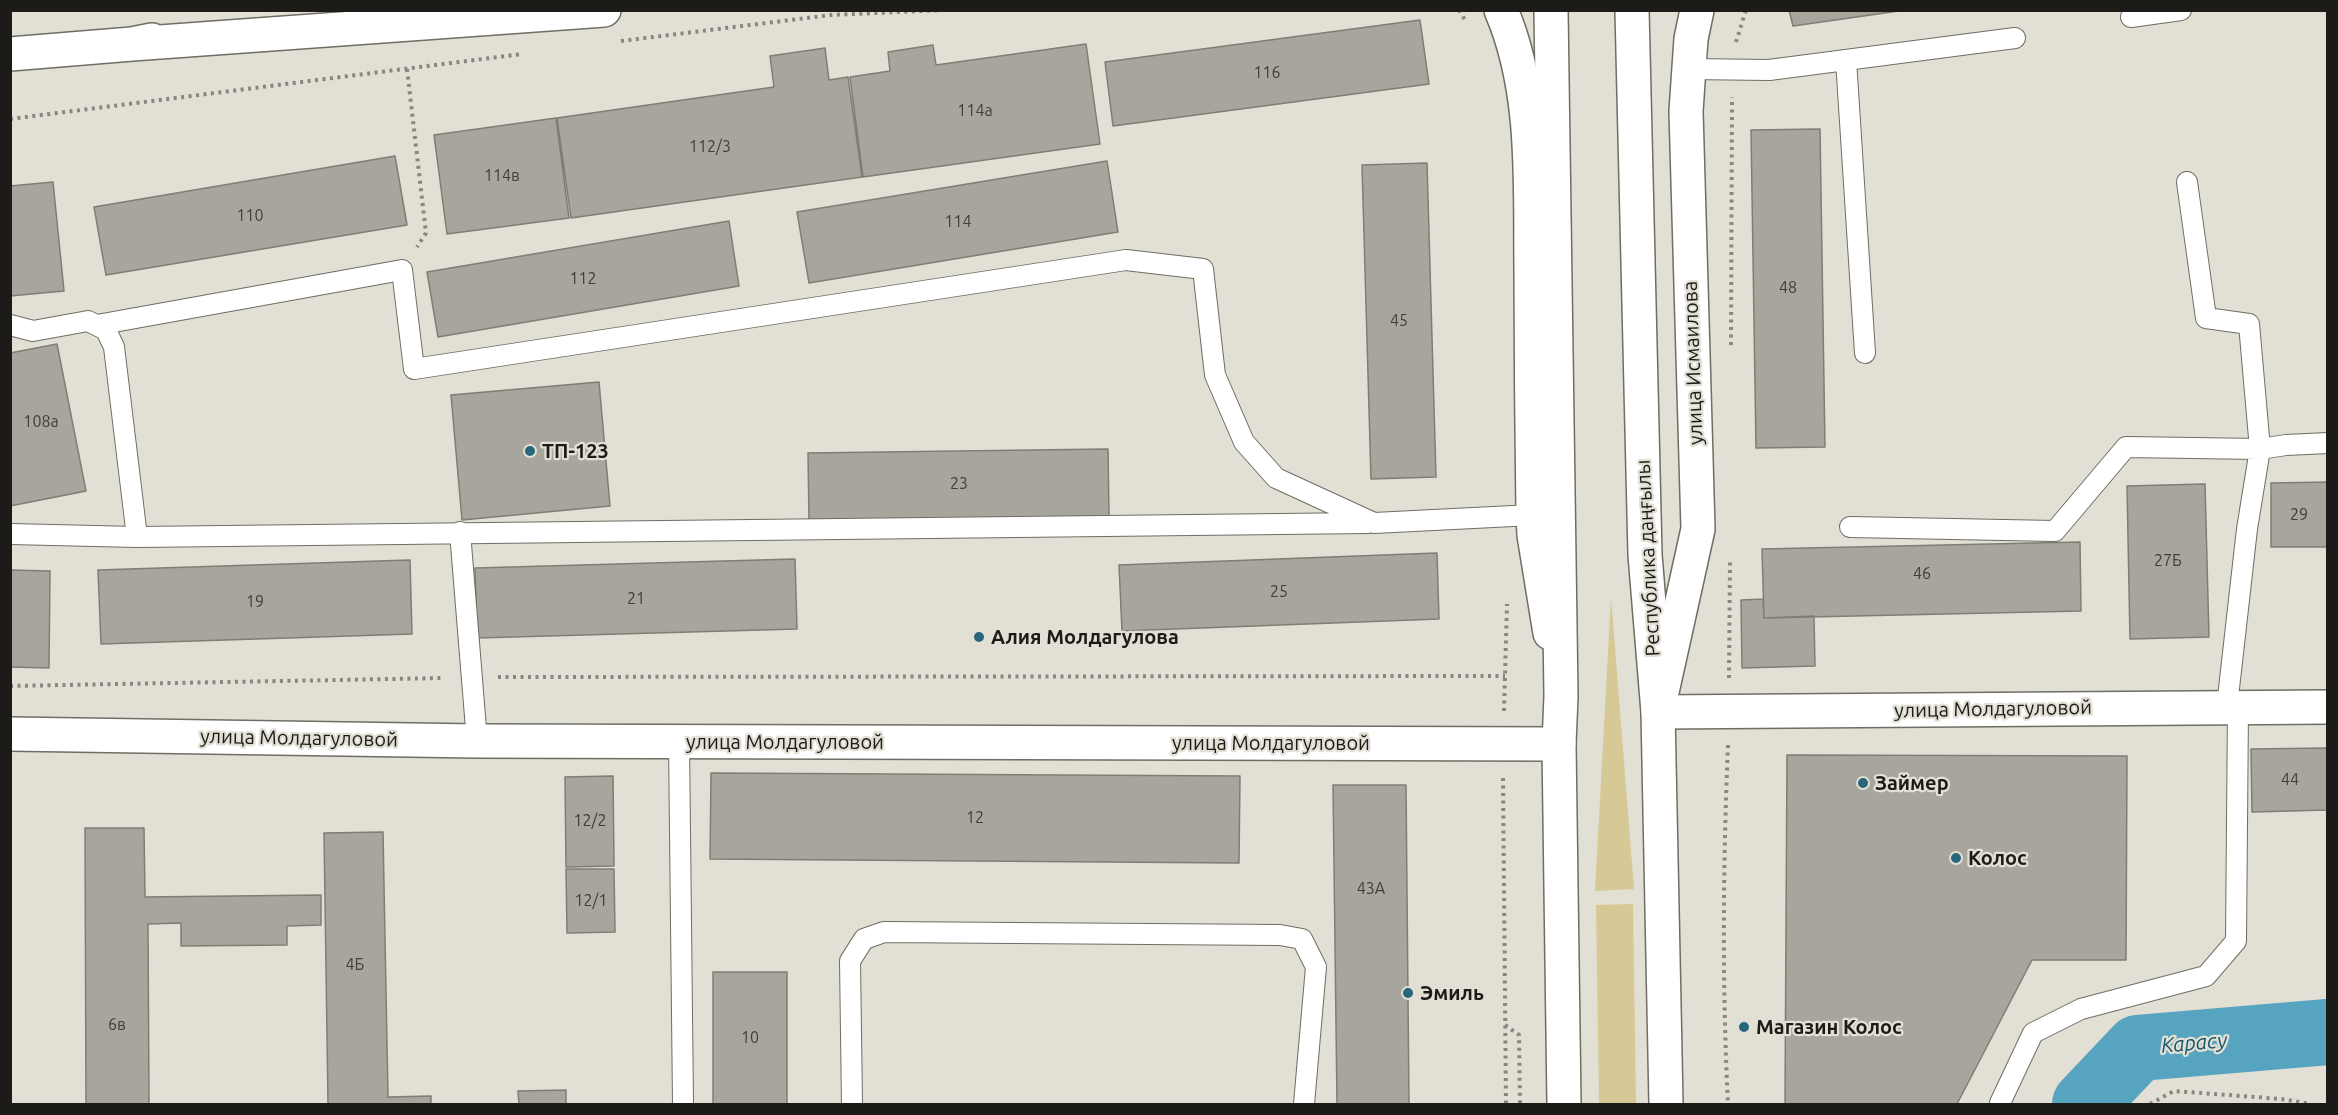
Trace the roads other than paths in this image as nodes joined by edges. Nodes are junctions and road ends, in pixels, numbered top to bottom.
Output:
1 (299, 10) edge
2 (604, 10) edge
3 (1501, 10) edge
4 (1551, 10) edge
5 (1632, 10) edge
6 (1697, 10) edge
7 (2181, 10) edge
8 (2131, 17) dead end
9 (2014, 38) dead end
10 (132, 44) junction
11 (10, 54) edge
12 (1846, 60) junction
13 (1689, 69) junction
14 (2187, 182) dead end
15 (10, 325) edge
16 (97, 325) junction
17 (1865, 353) dead end
18 (2328, 443) edge
19 (2260, 449) junction
20 (1533, 515) junction
21 (1374, 523) junction
22 (1850, 527) dead end
23 (460, 532) junction
24 (10, 534) edge
25 (137, 537) junction
26 (1561, 696) junction
27 (2232, 706) junction
28 (2328, 707) edge
29 (1658, 712) junction
30 (10, 734) edge
31 (477, 741) junction
32 (679, 741) junction
33 (1559, 744) junction
34 (2000, 1103) dead end
35 (683, 1104) edge
36 (852, 1104) edge
37 (1304, 1104) edge
38 (1564, 1104) edge
39 (1666, 1104) edge

1 - 10 main road
2 - 10 main road
3 - 20 main road
4 - 26 main road
5 - 29 main road, Республика даңғылы
6 - 13 main road, улица Исмаилова
7 - 8 lane
9 - 12 lane
10 - 11 main road
12 - 13 lane
12 - 17 lane
13 - 29 main road, улица Исмаилова
14 - 19 lane
15 - 16 lane
16 - 21 lane
16 - 25 lane
18 - 19 lane
19 - 22 lane
19 - 27 lane
20 - 21 lane
20 - 26 main road
21 - 23 lane
23 - 25 lane
23 - 31 lane
24 - 25 lane
26 - 33 main road
27 - 28 main road, улица Молдагуловой
27 - 29 main road, улица Молдагуловой
27 - 34 lane
29 - 39 main road, Республика даңғылы
30 - 31 main road, улица Молдагуловой
31 - 32 main road, улица Молдагуловой
32 - 33 main road, улица Молдагуловой
32 - 35 lane
33 - 38 main road
36 - 37 lane

